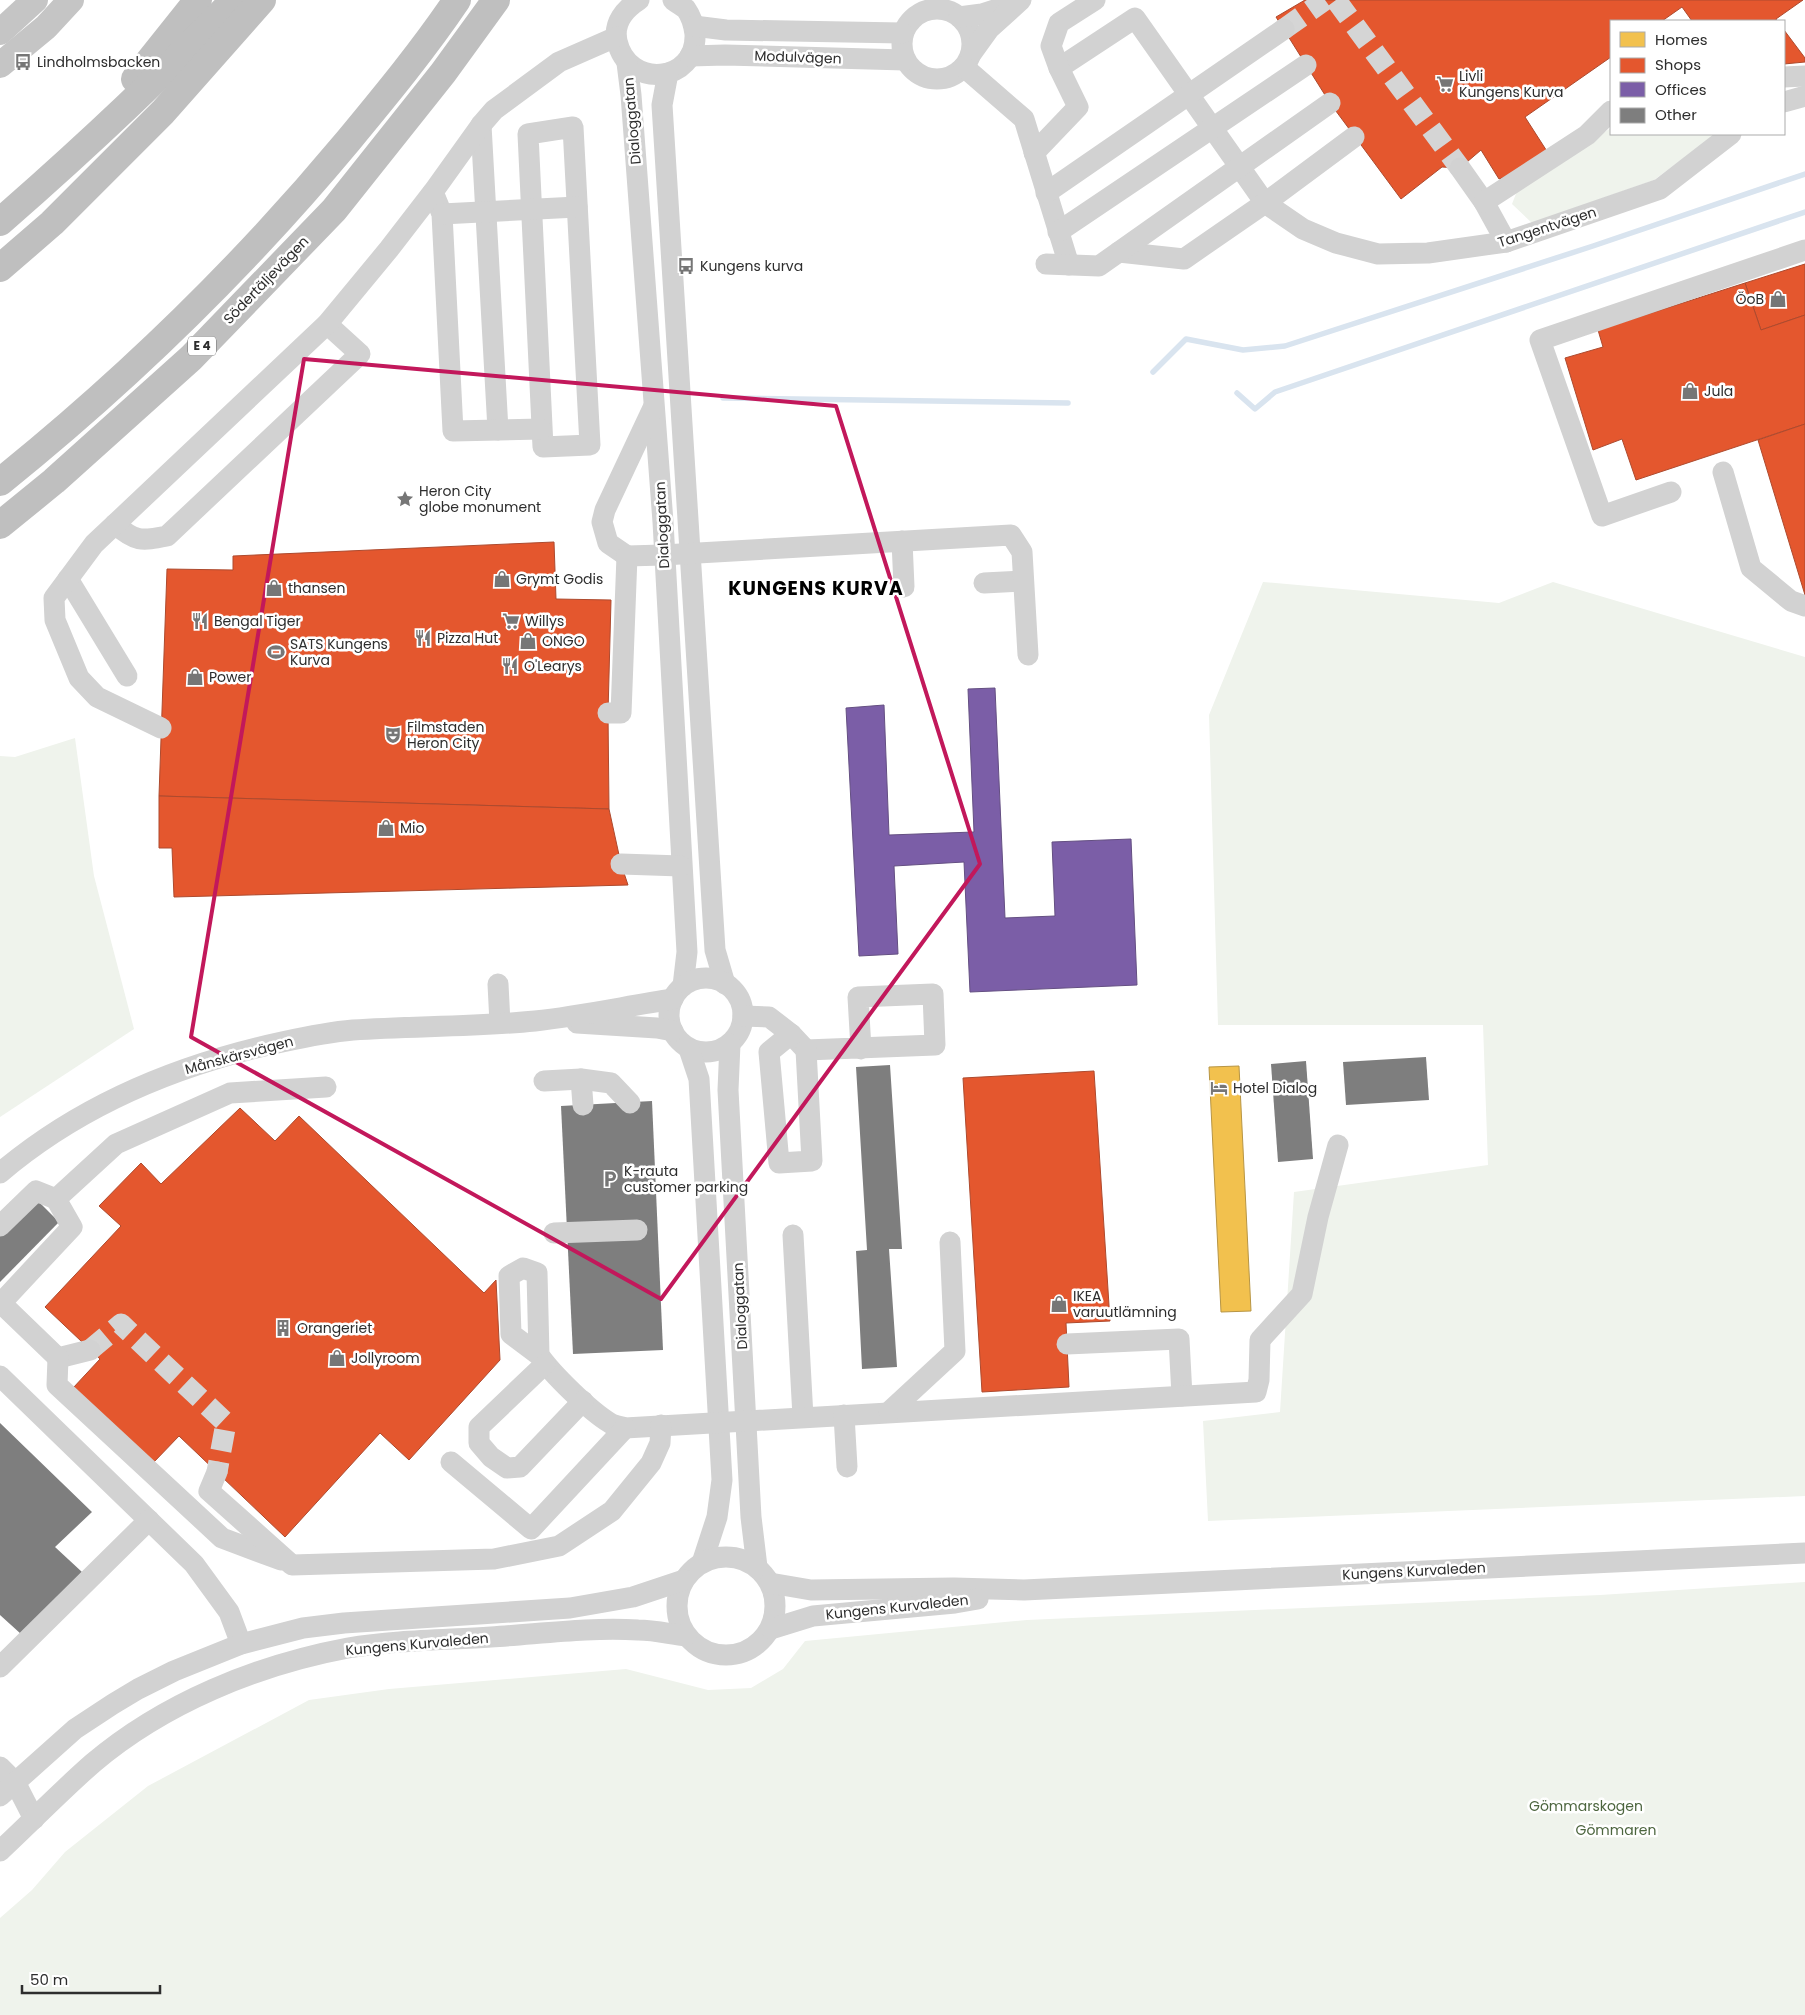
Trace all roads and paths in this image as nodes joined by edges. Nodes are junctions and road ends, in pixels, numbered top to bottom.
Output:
1 (35, 0) edge
2 (71, 0) edge
3 (198, 0) edge
4 (234, 0) edge
5 (262, 0) edge
6 (457, 0) edge
7 (496, 0) edge
8 (639, 0) edge
9 (673, 0) edge
10 (1095, 0) edge
11 (1019, 1) edge
12 (919, 6) edge
13 (960, 17) junction
14 (694, 26) junction
15 (1284, 29) tunnel mouth
16 (0, 32) edge
17 (902, 33) junction
18 (616, 37) junction
19 (690, 56) junction
20 (905, 60) junction
21 (967, 61) junction
22 (627, 63) junction
23 (0, 65) edge
24 (1306, 65) dead end
25 (1059, 68) junction
26 (668, 73) junction
27 (1805, 76) edge
28 (1785, 77) edge
29 (1189, 94) junction
30 (1805, 96) edge
31 (1785, 102) edge
32 (1330, 103) dead end
33 (1610, 112) edge
34 (481, 125) junction
35 (1212, 128) junction
36 (1730, 135) edge
37 (1354, 137) dead end
38 (1034, 153) junction
39 (72, 158) junction
40 (1240, 167) junction
41 (1460, 168) tunnel mouth
42 (433, 192) junction
43 (1046, 193) junction
44 (1484, 202) junction
45 (1265, 203) junction
46 (577, 207) junction
47 (532, 209) junction
48 (487, 212) junction
49 (442, 214) junction
50 (0, 222) edge
51 (1058, 232) junction
52 (1506, 242) junction
53 (1805, 250) edge
54 (1119, 252) junction
55 (1046, 264) dead end
56 (1069, 265) junction
57 (0, 268) edge
58 (327, 324) junction
59 (654, 405) junction
60 (541, 429) junction
61 (498, 430) junction
62 (1723, 472) dead end
63 (0, 482) edge
64 (1671, 492) dead end
65 (115, 524) junction
66 (0, 525) edge
67 (902, 541) junction
68 (690, 553) junction
69 (663, 555) junction
70 (627, 556) junction
71 (68, 579) junction
72 (1023, 581) junction
73 (984, 583) dead end
74 (904, 587) dead end
75 (1805, 606) edge
76 (1028, 655) dead end
77 (127, 676) dead end
78 (608, 713) dead end
79 (162, 728) dead end
80 (621, 864) dead end
81 (681, 866) junction
82 (498, 984) dead end
83 (725, 984) junction
84 (678, 993) junction
85 (743, 1016) junction
86 (535, 1021) junction
87 (500, 1023) junction
88 (673, 1031) junction
89 (791, 1034) junction
90 (730, 1044) junction
91 (689, 1049) junction
92 (861, 1049) dead end
93 (806, 1050) junction
94 (581, 1079) junction
95 (544, 1081) dead end
96 (326, 1087) dead end
97 (630, 1103) dead end
98 (583, 1105) dead end
99 (1338, 1145) dead end
100 (0, 1174) edge
101 (56, 1199) junction
102 (0, 1226) edge
103 (637, 1230) dead end
104 (554, 1233) dead end
105 (793, 1235) dead end
106 (950, 1242) dead end
107 (0, 1303) edge
108 (1067, 1344) dead end
109 (90, 1350) tunnel mouth
110 (58, 1358) junction
111 (0, 1376) edge
112 (1182, 1396) junction
113 (583, 1401) junction
114 (889, 1412) junction
115 (844, 1415) junction
116 (803, 1417) junction
117 (746, 1420) junction
118 (719, 1421) junction
119 (661, 1425) junction
120 (625, 1428) junction
121 (451, 1462) dead end
122 (847, 1467) dead end
123 (217, 1472) tunnel mouth
124 (149, 1520) junction
125 (531, 1529) junction
126 (1805, 1552) edge
127 (494, 1559) junction
128 (702, 1562) junction
129 (292, 1565) junction
130 (764, 1575) junction
131 (684, 1580) junction
132 (1024, 1590) junction
133 (771, 1629) junction
134 (686, 1636) junction
135 (241, 1644) junction
136 (0, 1667) edge
137 (0, 1767) edge
138 (8, 1789) edge
139 (0, 1801) edge
140 (34, 1819) junction
141 (0, 1851) edge

1 - 16 main road
2 - 23 main road
3 - 39 highway
4 - 39 highway
5 - 57 highway
6 - 63 highway
7 - 66 highway, Södertäljevägen / E 4
8 - 18 street
9 - 14 street
10 - 25 street
11 - 13 street
11 - 21 street
12 - 13 street
12 - 17 street
13 - 21 street
14 - 17 street, Modulvägen
14 - 19 street
15 - 29 street
17 - 20 street
18 - 22 street, Dialoggatan
18 - 34 street
19 - 20 street, Modulvägen
19 - 26 street
20 - 21 street
21 - 38 street
22 - 26 street
22 - 59 street, Dialoggatan
24 - 35 street
25 - 29 street
25 - 38 street
26 - 68 street, Dialoggatan
27 - 28 street
29 - 35 street
29 - 43 street
30 - 31 street
32 - 40 street
33 - 44 street
34 - 42 street
34 - 48 street
35 - 40 street
35 - 51 street
36 - 52 street, Tangentvägen
37 - 45 street
38 - 43 street
39 - 50 highway
40 - 45 street
40 - 54 street
41 - 44 street
42 - 49 street
42 - 58 street
43 - 51 street
44 - 52 street
45 - 52 street, Tangentvägen
45 - 54 street
46 - 47 street
46 - 47 street
46 - 60 street
47 - 48 street
47 - 60 street
48 - 49 street
48 - 61 street
49 - 61 street
51 - 56 street
53 - 64 street
54 - 56 street
55 - 56 street
58 - 65 street
58 - 65 street
59 - 69 street, Dialoggatan
59 - 70 street
60 - 61 street
62 - 75 street
65 - 71 street
67 - 68 street
67 - 72 street
67 - 74 street
68 - 69 street
68 - 83 street, Dialoggatan
69 - 70 street
69 - 81 street, Dialoggatan
70 - 78 street
71 - 77 street
71 - 79 street
72 - 73 street
72 - 76 street
80 - 81 street
81 - 84 street, Dialoggatan
82 - 87 street
83 - 84 street
83 - 85 street
84 - 86 street, Månskärsvägen
84 - 88 street
85 - 89 street
85 - 90 street
86 - 87 street, Månskärsvägen
86 - 88 street, Månskärsvägen
87 - 100 street, Månskärsvägen
88 - 91 street
89 - 93 street
89 - 93 street
90 - 91 street
90 - 117 street, Dialoggatan
91 - 118 street, Dialoggatan
92 - 93 street
94 - 95 street
94 - 97 street
94 - 98 street
96 - 101 street
99 - 112 street
101 - 102 street
101 - 107 street
103 - 104 street
105 - 116 street
106 - 114 street
107 - 110 street
108 - 112 street
109 - 110 street
110 - 129 street
111 - 124 street
112 - 114 street
113 - 113 street
113 - 120 street
114 - 115 street
115 - 116 street
115 - 122 street
116 - 117 street
117 - 118 street
117 - 130 street, Dialoggatan
118 - 119 street
118 - 128 street, Dialoggatan
119 - 120 street
119 - 127 street
120 - 125 street
121 - 125 street
123 - 129 street
124 - 135 street
124 - 136 street
125 - 127 street
126 - 132 street, Kungens Kurvaleden
127 - 129 street
128 - 130 street
128 - 131 street
130 - 132 street, Kungens Kurvaleden
130 - 133 street
131 - 134 street
131 - 135 street, Kungens Kurvaleden
132 - 133 street, Kungens Kurvaleden
133 - 134 street
134 - 140 street, Kungens Kurvaleden
135 - 138 street, Kungens Kurvaleden
137 - 138 street
138 - 140 street
139 - 140 street
140 - 141 street, Kungens Kurvaleden

